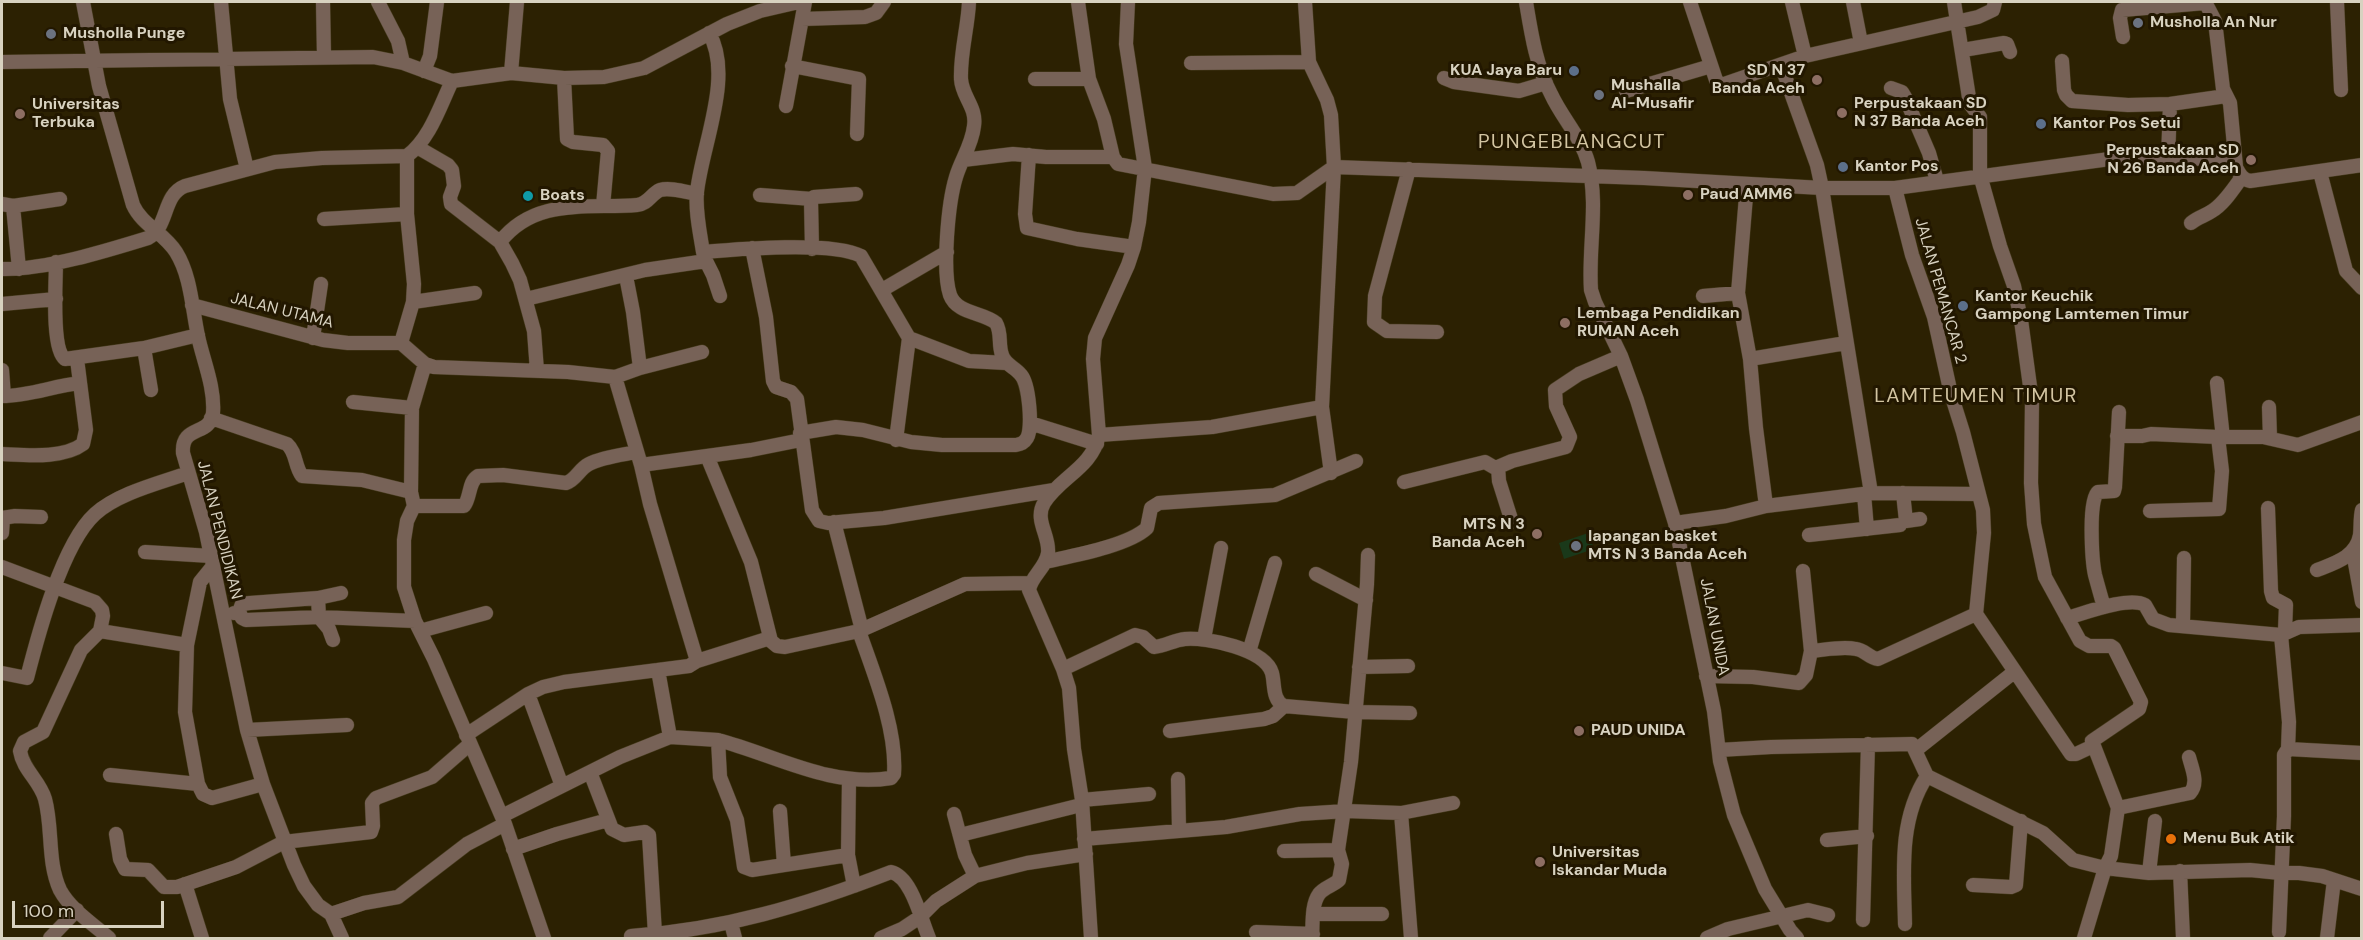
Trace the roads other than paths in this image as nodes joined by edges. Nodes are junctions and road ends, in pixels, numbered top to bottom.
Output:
1 (83, 2) edge
2 (221, 2) edge
3 (323, 2) edge
4 (378, 2) edge
5 (437, 2) edge
6 (517, 2) edge
7 (799, 2) edge
8 (806, 2) edge
9 (885, 2) edge
10 (969, 2) edge
11 (1078, 2) edge
12 (1128, 2) edge
13 (1305, 2) edge
14 (1526, 2) edge
15 (1689, 2) edge
16 (1792, 2) edge
17 (1853, 2) edge
18 (1954, 2) edge
19 (1995, 2) edge
20 (2205, 2) edge
21 (2337, 2) edge
22 (802, 20) junction
23 (1958, 20) junction
24 (710, 33) junction
25 (2122, 37) dead end
26 (1861, 43) junction
27 (1963, 50) junction
28 (2010, 52) dead end
29 (1805, 56) junction
30 (324, 57) junction
31 (225, 58) junction
32 (94, 60) junction
33 (2062, 61) dead end
34 (2, 62) edge
35 (1309, 62) junction
36 (403, 63) junction
37 (1191, 63) dead end
38 (1781, 65) junction
39 (792, 66) junction
40 (1711, 66) junction
41 (424, 71) junction
42 (511, 73) junction
43 (564, 78) junction
44 (1444, 78) dead end
45 (1035, 79) dead end
46 (1089, 79) junction
47 (452, 81) junction
48 (1545, 83) junction
49 (1891, 88) dead end
50 (2341, 90) dead end
51 (1626, 91) dead end
52 (2226, 96) junction
53 (2170, 104) junction
54 (786, 106) dead end
55 (857, 134) dead end
56 (412, 152) junction
57 (1029, 155) junction
58 (1113, 157) junction
59 (2168, 159) junction
60 (963, 160) junction
61 (2361, 165) edge
62 (1334, 167) junction
63 (1145, 168) junction
64 (247, 169) junction
65 (1409, 169) junction
66 (2239, 172) junction
67 (2320, 172) junction
68 (1980, 175) junction
69 (1591, 176) junction
70 (1937, 181) junction
71 (1747, 184) junction
72 (1822, 188) junction
73 (1895, 188) junction
74 (697, 194) junction
75 (856, 194) dead end
76 (760, 195) dead end
77 (60, 199) dead end
78 (812, 199) junction
79 (7, 205) edge
80 (603, 206) junction
81 (407, 214) junction
82 (324, 219) dead end
83 (2191, 223) dead end
84 (156, 232) junction
85 (500, 242) junction
86 (1134, 247) junction
87 (752, 248) junction
88 (812, 249) junction
89 (947, 252) junction
90 (704, 256) junction
91 (56, 262) junction
92 (2, 269) edge
93 (19, 269) junction
94 (626, 276) junction
95 (321, 284) dead end
96 (2361, 288) edge
97 (882, 290) junction
98 (475, 293) dead end
99 (1738, 293) junction
100 (720, 296) dead end
101 (1703, 296) dead end
102 (56, 299) junction
103 (526, 299) junction
104 (413, 302) junction
105 (2, 304) edge
106 (192, 305) junction
107 (1437, 332) dead end
108 (198, 335) junction
109 (313, 338) junction
110 (909, 338) junction
111 (401, 343) junction
112 (1846, 343) junction
113 (144, 348) junction
114 (702, 352) dead end
115 (1621, 356) junction
116 (77, 359) junction
117 (1750, 359) junction
118 (1006, 363) junction
119 (425, 364) junction
120 (640, 368) junction
121 (2, 370) edge
122 (537, 371) junction
123 (615, 377) junction
124 (80, 383) junction
125 (2217, 383) dead end
126 (151, 390) dead end
127 (3, 396) edge
128 (353, 402) dead end
129 (1322, 407) junction
130 (2270, 407) dead end
131 (412, 408) junction
132 (2119, 412) dead end
133 (212, 418) junction
134 (2361, 422) edge
135 (1029, 423) junction
136 (801, 436) junction
137 (2117, 436) junction
138 (2221, 437) junction
139 (2270, 438) junction
140 (896, 440) junction
141 (1098, 440) junction
142 (2, 454) edge
143 (707, 456) junction
144 (639, 458) junction
145 (1356, 461) dead end
146 (1497, 469) junction
147 (188, 473) junction
148 (1331, 473) junction
149 (1404, 482) dead end
150 (1054, 490) junction
151 (1867, 493) junction
152 (1903, 493) junction
153 (1978, 494) junction
154 (412, 499) junction
155 (1766, 506) junction
156 (2268, 508) dead end
157 (2361, 510) edge
158 (2150, 511) dead end
159 (41, 517) dead end
160 (2, 518) edge
161 (1920, 519) dead end
162 (834, 522) junction
163 (1512, 522) dead end
164 (1675, 523) junction
165 (1900, 525) dead end
166 (1867, 529) junction
167 (2, 533) edge
168 (1809, 535) dead end
169 (1221, 548) dead end
170 (145, 552) dead end
171 (2353, 552) junction
172 (1368, 555) dead end
173 (2184, 558) dead end
174 (212, 561) junction
175 (1046, 562) junction
176 (1275, 563) dead end
177 (2, 567) edge
178 (2317, 570) dead end
179 (1803, 571) dead end
180 (1316, 574) dead end
181 (1030, 583) junction
182 (55, 586) junction
183 (341, 593) dead end
184 (318, 598) junction
185 (1366, 600) junction
186 (2361, 602) edge
187 (2104, 607) junction
188 (239, 612) junction
189 (486, 613) dead end
190 (223, 614) junction
191 (1976, 614) junction
192 (319, 616) junction
193 (2067, 618) junction
194 (2183, 625) junction
195 (2361, 625) edge
196 (418, 626) junction
197 (100, 631) junction
198 (861, 631) junction
199 (2283, 633) junction
200 (770, 638) junction
201 (1204, 639) junction
202 (333, 640) dead end
203 (187, 645) junction
204 (1811, 651) junction
205 (1249, 652) junction
206 (697, 661) junction
207 (1408, 666) dead end
208 (1359, 667) junction
209 (1063, 669) junction
210 (658, 670) junction
211 (2014, 672) junction
212 (2, 673) edge
213 (1706, 676) junction
214 (528, 693) junction
215 (1284, 706) junction
216 (1355, 712) junction
217 (1410, 713) dead end
218 (347, 725) dead end
219 (247, 730) junction
220 (1170, 730) dead end
221 (670, 737) junction
222 (468, 740) junction
223 (718, 740) junction
224 (1868, 744) junction
225 (2093, 746) junction
226 (2288, 749) junction
227 (1719, 750) junction
228 (1916, 750) junction
229 (2361, 753) edge
230 (2189, 757) dead end
231 (590, 771) junction
232 (110, 775) dead end
233 (1927, 777) junction
234 (849, 779) junction
235 (1178, 779) dead end
236 (198, 784) junction
237 (263, 784) junction
238 (562, 786) junction
239 (1149, 794) dead end
240 (1082, 802) junction
241 (1453, 803) dead end
242 (2118, 808) junction
243 (780, 811) dead end
244 (1346, 811) junction
245 (1401, 813) junction
246 (954, 814) dead end
247 (503, 820) junction
248 (608, 820) junction
249 (2021, 821) junction
250 (2155, 821) dead end
251 (1179, 830) junction
252 (116, 834) dead end
253 (960, 835) junction
254 (1867, 836) junction
255 (1827, 840) dead end
256 (284, 842) junction
257 (1085, 846) junction
258 (513, 849) junction
259 (1338, 850) junction
260 (1284, 851) dead end
261 (848, 855) junction
262 (784, 865) junction
263 (2105, 868) junction
264 (2180, 872) junction
265 (2150, 873) junction
266 (2280, 873) junction
267 (975, 876) junction
268 (2334, 880) junction
269 (185, 885) junction
270 (1973, 885) dead end
271 (854, 886) junction
272 (2361, 889) edge
273 (77, 910) junction
274 (331, 914) junction
275 (1314, 914) junction
276 (1382, 914) dead end
277 (1828, 915) dead end
278 (1783, 916) junction
279 (920, 917) junction
280 (1863, 920) dead end
281 (731, 923) junction
282 (1905, 924) dead end
283 (1256, 932) dead end
284 (2279, 932) dead end
285 (655, 934) junction
286 (631, 936) dead end
287 (1313, 936) edge
288 (1792, 936) edge
289 (51, 938) edge
290 (109, 939) edge
291 (202, 939) edge
292 (342, 939) edge
293 (544, 939) edge
294 (735, 939) edge
295 (881, 939) edge
296 (929, 939) edge
297 (1091, 939) edge
298 (1411, 939) edge
299 (1707, 939) edge
300 (2084, 939) edge
301 (2183, 939) edge
302 (2327, 939) edge

1 - 32 street
2 - 31 street
3 - 30 street
4 - 36 street
5 - 41 street
6 - 42 street
7 - 24 street
8 - 22 street
9 - 22 street
10 - 60 street
11 - 46 street
12 - 63 street
13 - 35 street
14 - 48 street, JALAN UNIDA
15 - 40 street
16 - 29 street
17 - 26 street
18 - 23 street
19 - 23 street
20 - 25 street
20 - 52 street
21 - 50 street
22 - 39 street
23 - 26 street
23 - 27 street
24 - 43 street
24 - 74 street
26 - 29 street
27 - 28 street
27 - 68 street
29 - 38 street
30 - 31 street
30 - 36 street
31 - 32 street
31 - 64 street
32 - 34 street
32 - 84 street
33 - 53 street
35 - 37 street
35 - 62 street
36 - 41 street
38 - 40 street
38 - 72 street
39 - 54 street
39 - 55 street
40 - 51 street
41 - 47 street
42 - 43 street
42 - 47 street
43 - 80 street
44 - 48 street
45 - 46 street
46 - 58 street
47 - 56 street
48 - 69 street, JALAN UNIDA
49 - 70 street
52 - 53 street
52 - 66 street
53 - 59 street
56 - 64 street
56 - 81 street
56 - 85 street
57 - 58 street
57 - 60 street
57 - 86 street
58 - 63 street
59 - 66 street
59 - 68 street
60 - 89 street
61 - 67 street
62 - 63 street
62 - 65 street
62 - 129 street
63 - 86 street
64 - 84 street
65 - 69 street
65 - 107 street
66 - 67 street
66 - 83 street
67 - 96 street
68 - 70 street
68 - 193 street
69 - 71 street
69 - 115 street, JALAN UNIDA
70 - 73 street
71 - 72 street
71 - 99 street
72 - 73 street
72 - 112 street
73 - 153 street, JALAN PEMANCAR 2
74 - 80 street
74 - 90 street
75 - 78 street
76 - 78 street
77 - 79 street
78 - 88 street
79 - 93 street
80 - 85 street
81 - 82 street
81 - 104 street
84 - 91 street
84 - 106 street
85 - 103 street
86 - 141 street
87 - 88 street
87 - 90 street
87 - 136 street
88 - 97 street
89 - 97 street
89 - 118 street
90 - 94 street
90 - 100 street
91 - 93 street
91 - 102 street
92 - 93 street
94 - 103 street
94 - 120 street
95 - 109 street
97 - 110 street
98 - 104 street
99 - 101 street
99 - 117 street
102 - 105 street
102 - 116 street
103 - 122 street
104 - 111 street
106 - 108 street
106 - 109 street, JALAN UTAMA
108 - 113 street
108 - 133 street
109 - 111 street, JALAN UTAMA
110 - 118 street
110 - 140 street
111 - 119 street
112 - 117 street
112 - 151 street
113 - 116 street
113 - 126 street
114 - 120 street
115 - 146 street
115 - 164 street, JALAN UNIDA
116 - 124 street
117 - 155 street
118 - 135 street
119 - 122 street
119 - 131 street
120 - 123 street
121 - 127 street
122 - 123 street
123 - 144 street
124 - 127 street
124 - 142 street
125 - 138 street
128 - 131 street
129 - 141 street
129 - 148 street
130 - 139 street
131 - 154 street
132 - 137 street
133 - 147 street, JALAN PENDIDIKAN
133 - 154 street
134 - 139 street
135 - 140 street
135 - 141 street
136 - 140 street
136 - 143 street
136 - 162 street
137 - 138 street
137 - 187 street
138 - 139 street
138 - 158 street
141 - 150 street
143 - 144 street
143 - 200 street
144 - 154 street
144 - 206 street
145 - 148 street
146 - 149 street
146 - 163 street
147 - 174 street, JALAN PENDIDIKAN
147 - 182 street
148 - 175 street
150 - 162 street
150 - 175 street
151 - 152 street
151 - 155 street
151 - 166 street
152 - 153 street
152 - 161 street
153 - 191 street, JALAN PEMANCAR 2
154 - 196 street
155 - 164 street
156 - 199 street
157 - 171 street
159 - 160 street
160 - 167 street
162 - 198 street
164 - 213 street, JALAN UNIDA
165 - 166 street
166 - 168 street
169 - 201 street
170 - 174 street
171 - 178 street
171 - 186 street
172 - 185 street
173 - 194 street
174 - 190 street, JALAN PENDIDIKAN
174 - 203 street
175 - 181 street
176 - 205 street
177 - 182 street
179 - 204 street
180 - 185 street
181 - 198 street
181 - 209 street
182 - 197 street
182 - 212 street
183 - 184 street
184 - 188 street
184 - 192 street
185 - 208 street
187 - 193 street
187 - 194 street
188 - 190 street
188 - 192 street
189 - 196 street
190 - 219 street, JALAN PENDIDIKAN
191 - 204 street
191 - 211 street
192 - 196 street
192 - 202 street
193 - 225 street
194 - 199 street
195 - 199 street
196 - 222 street
197 - 203 street
197 - 273 street
198 - 200 street
198 - 234 street
199 - 226 street
200 - 206 street
201 - 205 street
201 - 209 street
203 - 236 street
204 - 213 street
205 - 215 street
206 - 210 street
207 - 208 street
208 - 216 street
209 - 240 street
210 - 214 street
210 - 221 street
211 - 225 street
211 - 228 street
213 - 227 street, JALAN UNIDA
214 - 222 street
214 - 238 street
215 - 216 street
215 - 220 street
216 - 217 street
216 - 244 street
218 - 219 street
219 - 237 street, JALAN PENDIDIKAN
221 - 223 street
221 - 231 street
222 - 247 street
222 - 256 street
223 - 234 street
223 - 262 street
224 - 227 street
224 - 228 street
224 - 254 street
225 - 242 street
226 - 229 street
226 - 266 street
227 - 278 street, JALAN UNIDA
228 - 233 street
230 - 242 street
231 - 238 street
231 - 248 street
232 - 236 street
233 - 249 street
233 - 282 street
234 - 261 street
235 - 251 street
236 - 237 street
237 - 256 street, JALAN PENDIDIKAN
238 - 247 street
239 - 240 street
240 - 253 street
240 - 257 street
241 - 245 street
242 - 263 street
243 - 262 street
244 - 245 street
244 - 251 street
244 - 259 street
245 - 298 street
246 - 253 street
247 - 258 street
247 - 274 street
248 - 258 street
248 - 285 street
249 - 263 street
249 - 270 street
250 - 265 street
251 - 257 street
252 - 269 street
253 - 267 street
254 - 255 street
254 - 280 street
256 - 269 street
256 - 274 street, JALAN PENDIDIKAN
257 - 267 street
257 - 297 street
258 - 293 street
259 - 260 street
259 - 275 street
261 - 262 street
261 - 271 street
263 - 265 street
263 - 300 street
264 - 265 street
264 - 266 street
264 - 301 street
266 - 268 street
266 - 284 street
267 - 279 street
268 - 272 street
268 - 302 street
269 - 291 street
271 - 279 street
271 - 281 street
273 - 289 street
273 - 290 street
274 - 292 street, JALAN PENDIDIKAN
275 - 276 street
275 - 287 street
277 - 278 street
278 - 288 street, JALAN UNIDA
278 - 299 street
279 - 295 street
279 - 296 street
281 - 285 street
281 - 294 street
283 - 287 street
285 - 286 street

